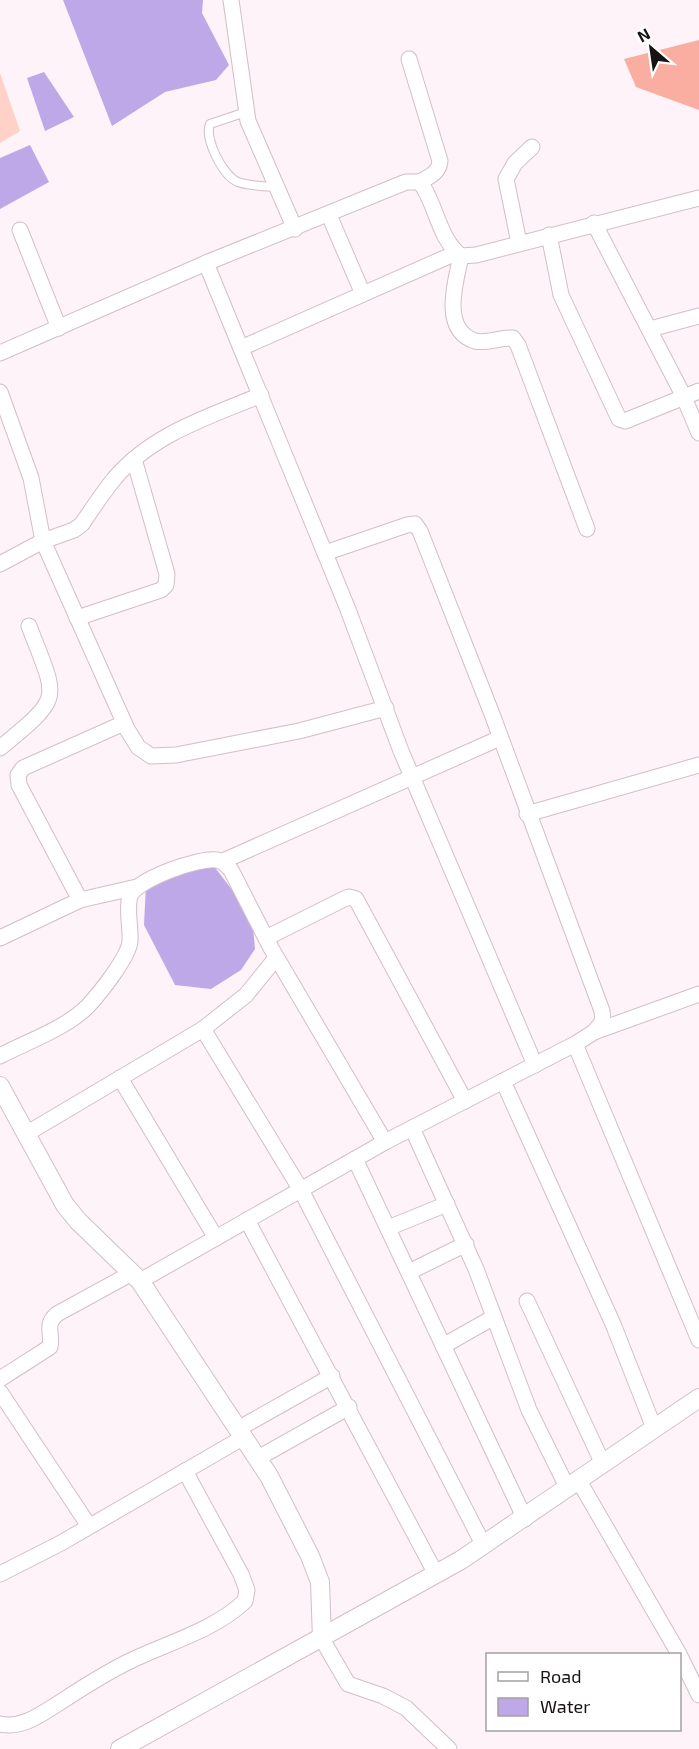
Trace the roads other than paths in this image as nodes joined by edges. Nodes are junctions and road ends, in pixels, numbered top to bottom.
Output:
1 (231, 0) edge
2 (409, 59) dead end
3 (246, 112) junction
4 (532, 147) dead end
5 (420, 182) junction
6 (276, 188) junction
7 (699, 198) edge
8 (329, 215) junction
9 (594, 223) junction
10 (295, 229) junction
11 (20, 230) dead end
12 (549, 235) junction
13 (519, 243) junction
14 (458, 254) junction
15 (206, 263) junction
16 (363, 294) junction
17 (699, 316) edge
18 (59, 328) junction
19 (650, 329) junction
20 (241, 348) junction
21 (0, 353) edge
22 (699, 391) edge
23 (0, 392) edge
24 (261, 395) junction
25 (683, 395) junction
26 (699, 433) edge
27 (134, 459) junction
28 (587, 529) dead end
29 (43, 541) junction
30 (325, 553) junction
31 (0, 564) edge
32 (77, 618) junction
33 (29, 626) dead end
34 (386, 708) junction
35 (124, 723) junction
36 (500, 738) junction
37 (0, 748) edge
38 (699, 765) edge
39 (411, 776) junction
40 (527, 814) junction
41 (223, 861) junction
42 (137, 887) junction
43 (80, 900) junction
44 (0, 938) edge
45 (266, 938) junction
46 (276, 958) junction
47 (699, 994) edge
48 (203, 1029) junction
49 (594, 1032) junction
50 (575, 1044) junction
51 (0, 1056) edge
52 (535, 1065) junction
53 (120, 1078) junction
54 (503, 1081) junction
55 (0, 1087) edge
56 (465, 1101) junction
57 (412, 1128) junction
58 (26, 1134) junction
59 (385, 1142) junction
60 (355, 1159) junction
61 (301, 1190) junction
62 (447, 1204) junction
63 (247, 1220) junction
64 (388, 1228) junction
65 (216, 1238) junction
66 (466, 1244) junction
67 (409, 1272) junction
68 (136, 1277) junction
69 (527, 1301) dead end
70 (494, 1317) junction
71 (699, 1340) edge
72 (443, 1346) junction
73 (332, 1376) junction
74 (0, 1379) edge
75 (0, 1392) edge
76 (698, 1403) edge
77 (349, 1407) junction
78 (654, 1428) junction
79 (241, 1433) junction
80 (258, 1458) junction
81 (603, 1464) junction
82 (185, 1471) junction
83 (579, 1488) junction
84 (525, 1519) junction
85 (89, 1526) junction
86 (484, 1546) junction
87 (0, 1574) edge
88 (436, 1574) junction
89 (322, 1639) junction
90 (678, 1653) edge
91 (681, 1659) edge
92 (699, 1695) edge
93 (0, 1724) edge
94 (120, 1749) edge
95 (449, 1749) edge

1 - 3 street
2 - 5 street
3 - 6 street
3 - 6 lane
4 - 13 street
5 - 8 street
5 - 14 street
6 - 10 street
7 - 9 street
8 - 10 street
8 - 16 street
9 - 12 street
9 - 19 street
10 - 15 street
11 - 18 street
12 - 13 street
12 - 25 street
13 - 14 street
14 - 16 street
14 - 28 street
15 - 18 street
15 - 20 street
16 - 20 street
17 - 19 street
18 - 21 street
19 - 25 street
20 - 24 street
22 - 25 street
23 - 29 street
24 - 27 street
24 - 30 street
25 - 26 street
27 - 29 street
27 - 32 street
29 - 31 street
29 - 32 street
30 - 34 street
30 - 36 street
32 - 35 street
33 - 37 street
34 - 35 street
34 - 39 street
35 - 43 street
36 - 39 street
36 - 40 street
38 - 40 street
39 - 41 street
39 - 52 street
40 - 49 street
41 - 42 street
41 - 45 street
42 - 43 street
42 - 51 street
43 - 44 street
45 - 46 street
45 - 56 street
46 - 48 street
46 - 59 street
47 - 49 street
48 - 53 street
48 - 61 street
49 - 50 street
50 - 52 street
50 - 71 street
52 - 54 street
53 - 58 street
53 - 65 street
54 - 56 street
54 - 78 street
55 - 58 street
56 - 57 street
57 - 59 street
57 - 62 street
58 - 68 street
59 - 60 street
60 - 61 street
60 - 64 street
61 - 63 street
61 - 86 street
62 - 64 street
62 - 66 street
63 - 65 street
63 - 73 street
64 - 67 street
65 - 68 street
66 - 67 street
66 - 70 street
67 - 72 street
68 - 74 street
68 - 79 street
69 - 81 street
70 - 72 street
70 - 83 street
72 - 84 street
73 - 77 street
73 - 79 street
75 - 85 street
76 - 78 street
77 - 80 street
77 - 88 street
78 - 81 street
79 - 80 street
79 - 82 street
80 - 89 street
81 - 83 street
82 - 85 street
82 - 93 street
83 - 84 street
83 - 90 street
84 - 86 street
85 - 87 street
86 - 88 street
88 - 89 street
89 - 94 street
89 - 95 street
91 - 92 street

